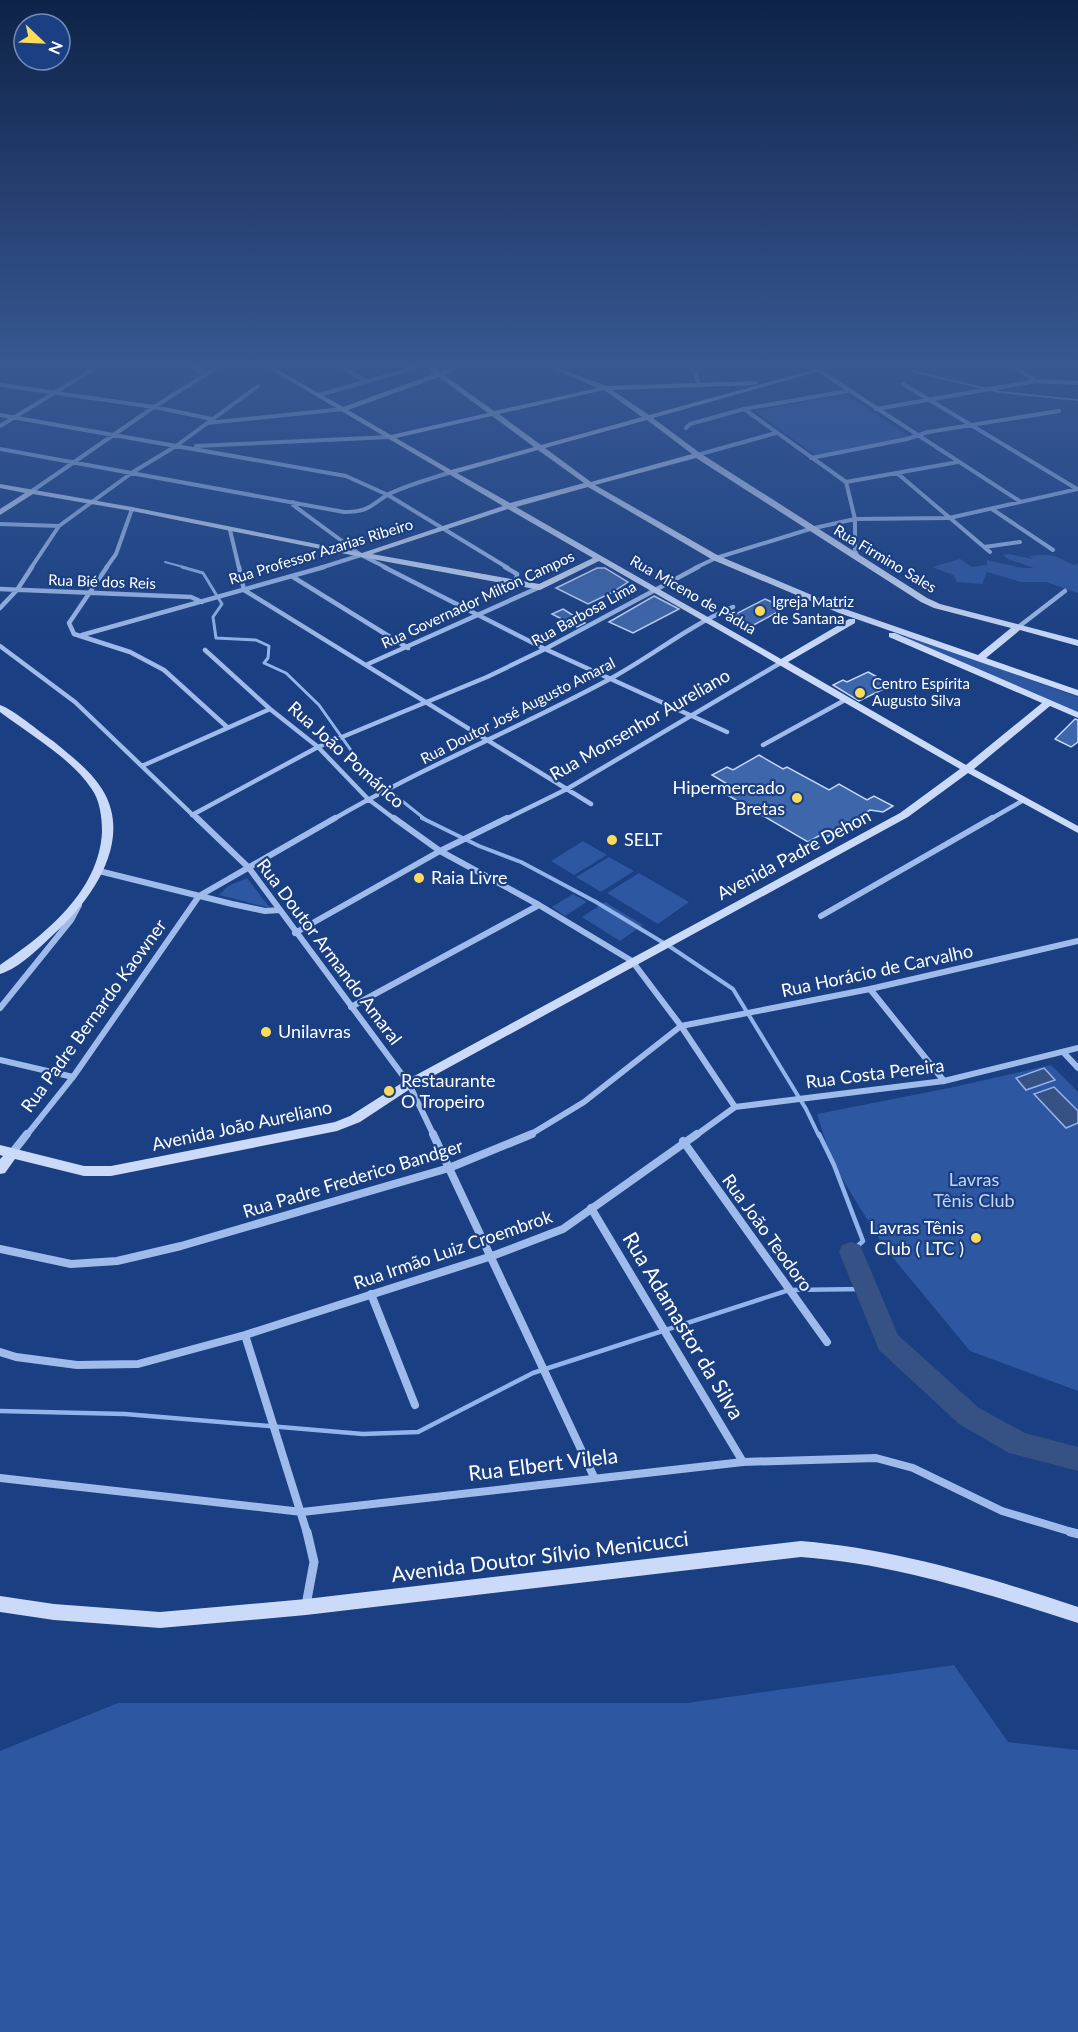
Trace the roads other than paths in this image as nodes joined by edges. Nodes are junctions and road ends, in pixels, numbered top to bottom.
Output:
1 (74, 463) edge
2 (80, 463) edge
3 (148, 463) edge
4 (279, 463) edge
5 (435, 463) edge
6 (486, 463) edge
7 (558, 463) edge
8 (664, 463) edge
9 (710, 463) edge
10 (818, 463) edge
11 (953, 463) edge
12 (959, 463) edge
13 (1034, 463) edge
14 (133, 472) junction
15 (451, 472) junction
16 (897, 473) junction
17 (846, 482) junction
18 (588, 483) junction
19 (0, 486) edge
20 (1078, 489) edge
21 (32, 491) junction
22 (388, 495) junction
23 (93, 502) junction
24 (293, 502) junction
25 (1021, 502) junction
26 (509, 506) junction
27 (132, 509) junction
28 (992, 509) junction
29 (0, 513) edge
30 (949, 518) junction
31 (855, 519) junction
32 (0, 524) edge
33 (59, 526) junction
34 (442, 529) junction
35 (810, 529) junction
36 (230, 530) junction
37 (1020, 542) dead end
38 (347, 545) junction
39 (984, 547) junction
40 (337, 550) junction
41 (855, 550) junction
42 (1053, 550) dead end
43 (844, 551) junction
44 (990, 552) dead end
45 (361, 555) junction
46 (598, 558) junction
47 (716, 558) junction
48 (394, 560) junction
49 (859, 560) junction
50 (384, 566) junction
51 (293, 577) junction
52 (516, 582) junction
53 (540, 587) junction
54 (0, 589) edge
55 (654, 589) junction
56 (17, 590) junction
57 (244, 590) junction
58 (1065, 591) dead end
59 (89, 594) junction
60 (203, 602) junction
61 (734, 607) dead end
62 (0, 608) edge
63 (842, 611) junction
64 (477, 615) junction
65 (705, 619) junction
66 (852, 621) junction
67 (1017, 628) junction
68 (81, 636) junction
69 (910, 638) junction
70 (1078, 643) edge
71 (0, 646) edge
72 (408, 648) junction
73 (545, 649) junction
74 (205, 650) dead end
75 (980, 659) junction
76 (782, 662) junction
77 (368, 664) junction
78 (610, 679) junction
79 (1078, 693) edge
80 (845, 700) junction
81 (428, 702) junction
82 (1048, 703) junction
83 (0, 708) edge
84 (270, 709) junction
85 (1078, 715) edge
86 (688, 716) junction
87 (227, 728) junction
88 (727, 732) dead end
89 (490, 740) junction
90 (763, 745) dead end
91 (318, 747) junction
92 (142, 766) junction
93 (966, 770) junction
94 (567, 789) junction
95 (368, 799) junction
96 (1023, 801) junction
97 (591, 804) dead end
98 (192, 815) junction
99 (1078, 830) edge
100 (440, 850) junction
101 (249, 868) junction
102 (99, 871) junction
103 (85, 894) junction
104 (199, 896) junction
105 (539, 905) junction
106 (280, 910) junction
107 (821, 916) dead end
108 (295, 933) junction
109 (1078, 941) edge
110 (632, 961) junction
111 (0, 970) edge
112 (870, 989) junction
113 (351, 1007) junction
114 (0, 1008) edge
115 (681, 1026) junction
116 (1078, 1048) edge
117 (1064, 1053) junction
118 (0, 1060) edge
119 (1078, 1068) edge
120 (73, 1077) junction
121 (944, 1081) junction
122 (409, 1084) junction
123 (735, 1107) junction
124 (683, 1142) junction
125 (6, 1152) edge
126 (449, 1168) junction
127 (0, 1169) edge
128 (591, 1208) junction
129 (0, 1249) edge
130 (492, 1256) junction
131 (371, 1294) junction
132 (245, 1335) junction
133 (827, 1342) dead end
134 (0, 1352) edge
135 (415, 1405) dead end
136 (743, 1462) junction
137 (594, 1477) junction
138 (0, 1478) edge
139 (302, 1512) junction
140 (1078, 1534) edge
141 (0, 1604) edge
142 (306, 1606) junction
143 (1078, 1615) edge

1 - 21 street
2 - 14 street
3 - 14 street
4 - 22 street
5 - 15 main road, Rua Miceno de Pádua
6 - 15 main road
7 - 18 main road
8 - 18 main road, Rua Professor Azarias Ribeiro
9 - 35 main road, Rua Firmino Sales
10 - 17 street
11 - 16 street
12 - 25 street
13 - 20 street
14 - 23 street
14 - 24 street
15 - 22 street
15 - 26 main road, Rua Miceno de Pádua
16 - 17 street
16 - 30 street
17 - 31 street
18 - 26 main road, Rua Professor Azarias Ribeiro
18 - 47 main road
19 - 21 main road
20 - 25 street, Rua Barbosa Lima
21 - 23 main road
21 - 29 main road
22 - 24 street
22 - 34 street
23 - 27 main road
23 - 33 street
24 - 38 street
25 - 28 street, Rua Barbosa Lima
26 - 34 main road, Rua Professor Azarias Ribeiro
26 - 46 main road, Rua Miceno de Pádua
27 - 36 main road
27 - 59 street
28 - 30 street, Rua Barbosa Lima
28 - 42 street
30 - 31 street, Rua Barbosa Lima
30 - 39 street
31 - 35 street, Rua Barbosa Lima
31 - 41 street
32 - 33 street
33 - 56 street
34 - 45 main road, Rua Professor Azarias Ribeiro
34 - 52 street
35 - 43 main road, Rua Firmino Sales
35 - 47 street, Rua Barbosa Lima
36 - 40 main road
36 - 57 street
37 - 39 street
38 - 40 street
38 - 45 street
39 - 44 street
40 - 45 main road
41 - 43 street
41 - 49 street
43 - 49 main road, Rua Firmino Sales
45 - 48 main road
45 - 50 street
45 - 51 street, Rua Professor Azarias Ribeiro
46 - 53 main road, Rua Governador Milton Campos
46 - 55 main road, Rua Miceno de Pádua
47 - 55 street, Rua Barbosa Lima
47 - 63 main road
48 - 50 street
48 - 52 main road
49 - 67 main road, Rua Firmino Sales
50 - 64 street
51 - 57 street, Rua Professor Azarias Ribeiro
51 - 72 street
52 - 53 main road
53 - 64 street, Rua Governador Milton Campos
54 - 56 street, Rua Bié dos Reis
55 - 65 main road, Rua Miceno de Pádua
55 - 73 street, Rua Barbosa Lima
56 - 59 street, Rua Bié dos Reis
56 - 62 street
57 - 60 street, Rua Professor Azarias Ribeiro
57 - 77 street
58 - 67 street
59 - 60 street, Rua Bié dos Reis
59 - 68 street
60 - 68 street, Rua Professor Azarias Ribeiro
61 - 65 street, Rua Doutor José Augusto Amaral
63 - 66 main road
63 - 69 main road
64 - 72 street, Rua Governador Milton Campos
64 - 73 street
65 - 76 main road, Rua Miceno de Pádua
65 - 78 street, Rua Doutor José Augusto Amaral
66 - 69 main road
66 - 76 main road, Rua Monsenhor Aureliano
67 - 70 main road, Rua Firmino Sales
67 - 75 main road
68 - 87 street
69 - 75 main road
69 - 82 main road
71 - 92 street, Rua Doutor Armando Amaral
72 - 77 street, Rua Governador Milton Campos
73 - 78 street
73 - 81 street, Rua Barbosa Lima
74 - 84 street, Rua João Pomárico
75 - 79 main road
76 - 80 main road, Rua Miceno de Pádua
76 - 86 street, Rua Monsenhor Aureliano
77 - 81 street
78 - 86 street
78 - 89 street, Rua Doutor José Augusto Amaral
80 - 90 street
80 - 93 main road, Rua Miceno de Pádua
81 - 89 street
81 - 91 street, Rua Barbosa Lima
82 - 85 main road
82 - 93 main road, Avenida Padre Dehon
83 - 102 main road
84 - 87 street
84 - 91 street, Rua João Pomárico
86 - 88 street
86 - 94 street, Rua Monsenhor Aureliano
87 - 92 street
89 - 94 street
89 - 95 street, Rua Doutor José Augusto Amaral
91 - 95 street, Rua João Pomárico
91 - 98 street, Rua Barbosa Lima
92 - 98 street, Rua Doutor Armando Amaral
93 - 96 main road, Rua Miceno de Pádua
93 - 110 main road, Avenida Padre Dehon
94 - 97 street
94 - 100 street, Rua Monsenhor Aureliano
95 - 100 street, Rua João Pomárico
95 - 101 street, Rua Doutor José Augusto Amaral
96 - 99 main road, Rua Miceno de Pádua
96 - 107 street
98 - 101 street, Rua Doutor Armando Amaral
100 - 105 street, Rua João Pomárico
100 - 108 street, Rua Monsenhor Aureliano
101 - 104 street, Rua Doutor José Augusto Amaral
101 - 106 street, Rua Doutor Armando Amaral
102 - 103 main road
102 - 104 street
103 - 111 main road
103 - 114 street
104 - 106 street
104 - 120 street, Rua Padre Bernardo Kaowner
105 - 110 street, Rua João Pomárico
105 - 113 street
106 - 108 street, Rua Doutor Armando Amaral
108 - 113 street, Rua Doutor Armando Amaral
109 - 112 street, Rua Horácio de Carvalho
110 - 115 street
110 - 122 main road, Avenida João Aureliano
112 - 115 street, Rua Horácio de Carvalho
112 - 121 street
113 - 122 street, Rua Doutor Armando Amaral
115 - 123 street
115 - 126 street, Rua Padre Frederico Bandger
116 - 117 street, Rua Costa Pereira
117 - 119 street
117 - 121 street, Rua Costa Pereira
118 - 120 street
120 - 125 street, Rua Padre Bernardo Kaowner
121 - 123 street, Rua Costa Pereira
122 - 125 main road, Avenida João Aureliano
122 - 126 street, Rua Doutor Armando Amaral
123 - 124 street, Rua Costa Pereira
124 - 128 street, Rua Irmão Luiz Croembrok
124 - 133 street, Rua João Teodoro
125 - 127 main road
126 - 129 street, Rua Padre Frederico Bandger
126 - 130 street, Rua Doutor Armando Amaral
128 - 130 street, Rua Irmão Luiz Croembrok
128 - 136 street, Rua Adamastor da Silva
130 - 131 street, Rua Irmão Luiz Croembrok
130 - 137 street, Rua Doutor Armando Amaral
131 - 132 street, Rua Irmão Luiz Croembrok
131 - 135 street
132 - 134 street, Rua Irmão Luiz Croembrok
132 - 139 street
136 - 137 street, Rua Elbert Vilela
136 - 140 street, Rua Elbert Vilela
137 - 139 street, Rua Elbert Vilela
138 - 139 street, Rua Elbert Vilela
139 - 142 street
141 - 142 main road, Avenida Doutor Sílvio Menicucci
142 - 143 main road, Avenida Doutor Sílvio Menicucci

